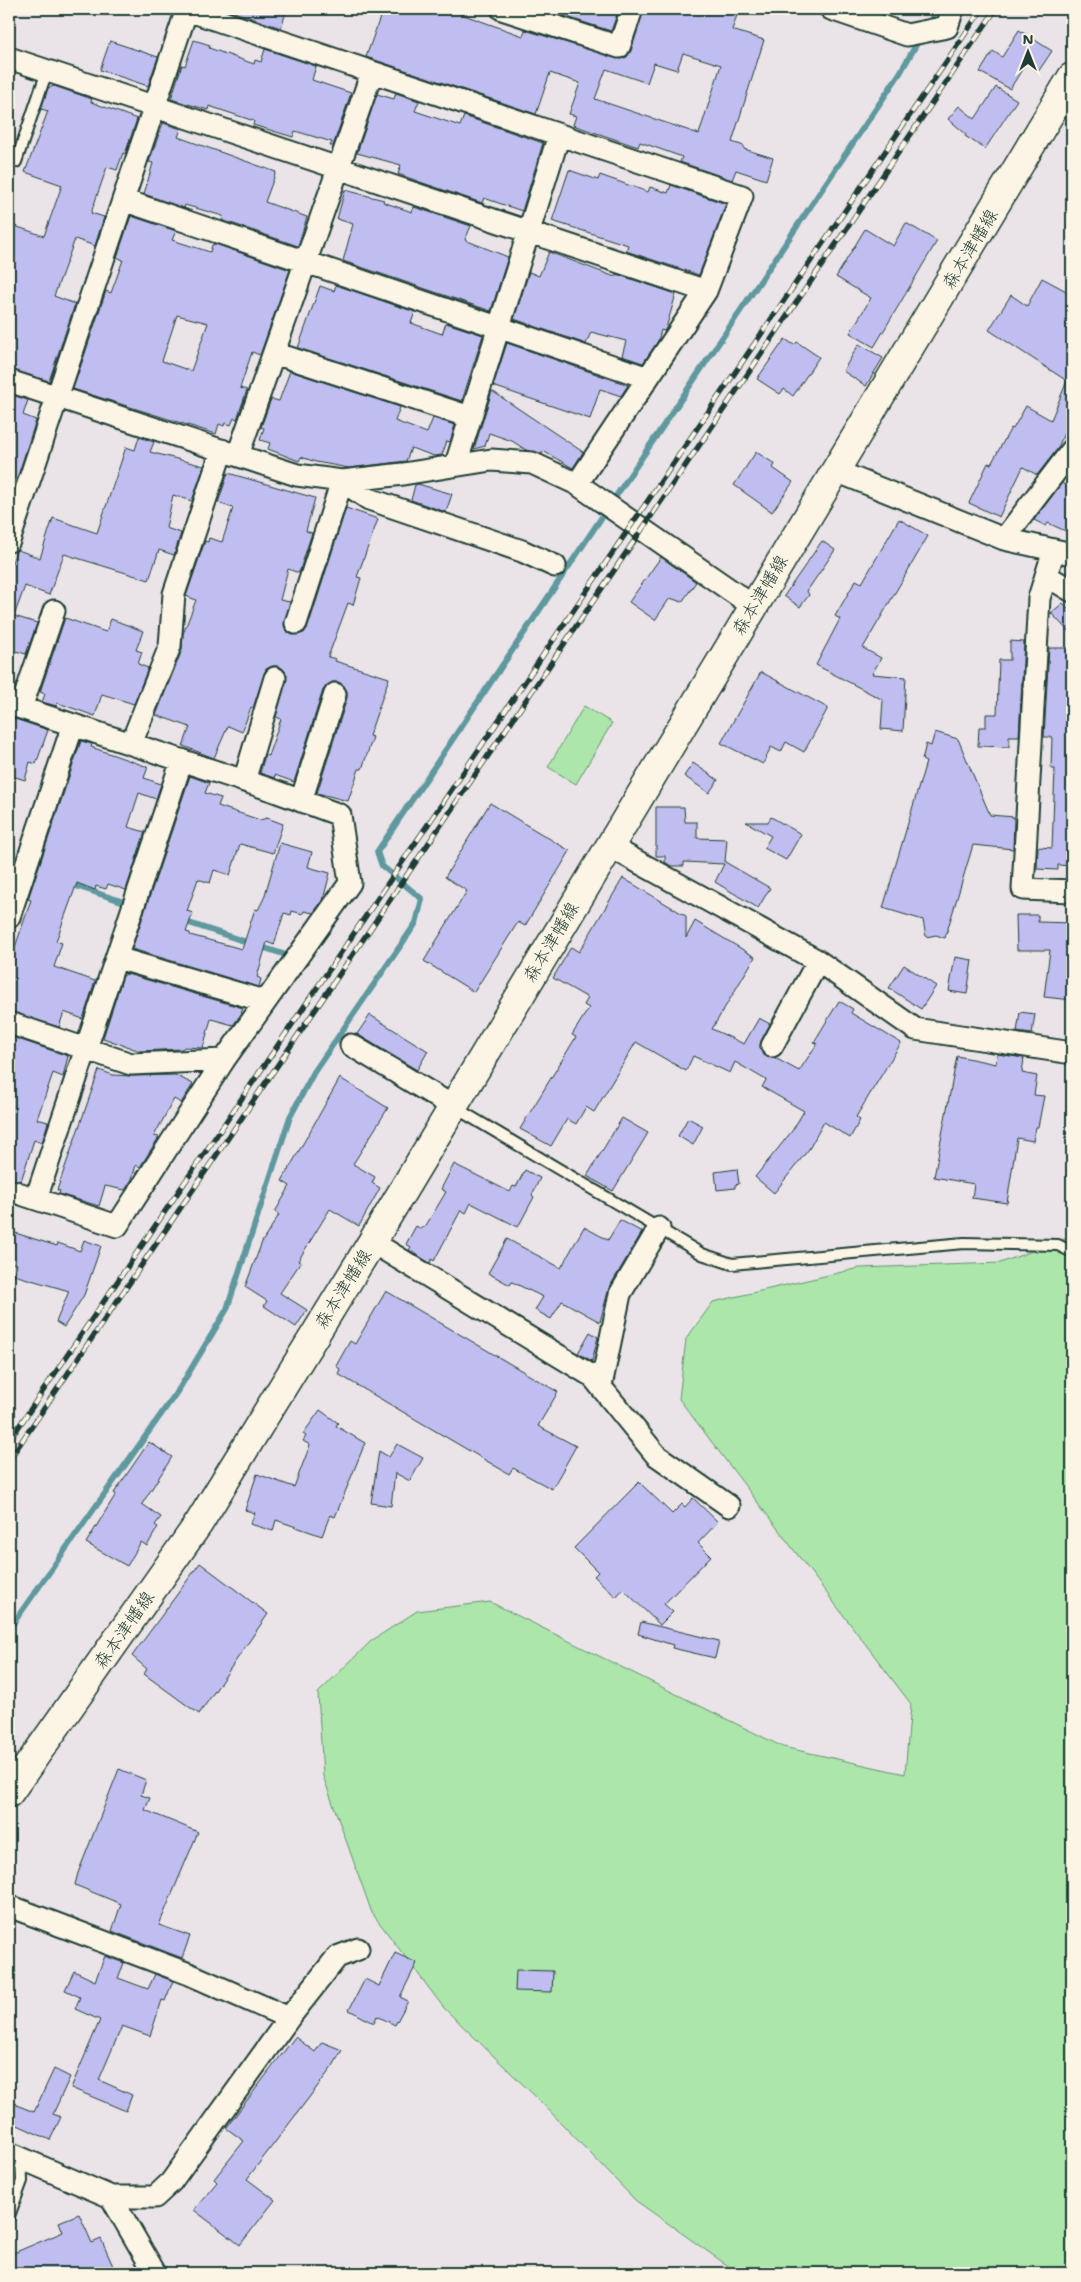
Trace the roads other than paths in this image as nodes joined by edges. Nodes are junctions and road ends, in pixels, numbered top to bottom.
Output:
1 (187, 9) edge
2 (502, 9) edge
3 (632, 9) edge
4 (831, 9) edge
5 (953, 9) edge
6 (9, 58) edge
7 (48, 71) junction
8 (372, 72) junction
9 (1072, 77) edge
10 (154, 106) junction
11 (559, 135) junction
12 (16, 162) dead end
13 (340, 168) junction
14 (123, 200) junction
15 (529, 232) junction
16 (306, 262) junction
17 (706, 291) junction
18 (499, 327) junction
19 (274, 353) junction
20 (648, 378) junction
21 (9, 380) edge
22 (56, 396) junction
23 (470, 417) junction
24 (1072, 450) edge
25 (230, 452) junction
26 (456, 464) junction
27 (836, 471) junction
28 (342, 480) junction
29 (578, 484) junction
30 (1004, 540) junction
31 (9, 541) edge
32 (1063, 552) edge
33 (555, 566) dead end
34 (1047, 576) junction
35 (1072, 591) edge
36 (753, 606) junction
37 (54, 611) dead end
38 (296, 623) dead end
39 (275, 678) dead end
40 (335, 694) dead end
41 (15, 706) edge
42 (73, 725) junction
43 (131, 744) junction
44 (182, 760) junction
45 (244, 781) junction
46 (301, 801) junction
47 (609, 846) junction
48 (1072, 892) edge
49 (9, 917) edge
50 (117, 958) junction
51 (818, 961) junction
52 (264, 1002) junction
53 (9, 1023) edge
54 (351, 1045) dead end
55 (772, 1046) dead end
56 (87, 1049) junction
57 (1072, 1053) edge
58 (224, 1060) junction
59 (454, 1107) junction
60 (9, 1190) edge
61 (36, 1199) junction
62 (659, 1228) junction
63 (372, 1242) junction
64 (1072, 1252) edge
65 (600, 1386) junction
66 (729, 1506) dead end
67 (9, 1793) edge
68 (9, 1906) edge
69 (358, 1950) dead end
70 (289, 2018) junction
71 (15, 2155) edge
72 (111, 2198) junction
73 (9, 2216) edge
74 (155, 2273) edge

1 - 8 street
1 - 10 street
2 - 3 street
4 - 5 street
6 - 7 street
7 - 10 street
7 - 12 lane
8 - 11 street
8 - 13 street
9 - 27 main road, 森本津幡線
10 - 13 street
10 - 14 street
11 - 15 street
11 - 17 street
13 - 15 street
13 - 16 street
14 - 16 street
14 - 22 street
15 - 17 street
15 - 18 street
16 - 18 street
16 - 19 street
17 - 20 street
18 - 20 street
18 - 23 street
19 - 23 street
19 - 25 street
20 - 29 street
21 - 22 street
22 - 25 street
22 - 31 street
23 - 26 street
24 - 30 street
25 - 28 street
25 - 43 street
26 - 28 street
26 - 29 street
27 - 30 street
27 - 36 main road, 森本津幡線
28 - 33 street
28 - 38 street
29 - 36 street
30 - 32 street
32 - 34 street
34 - 35 street
34 - 48 street
36 - 47 main road, 森本津幡線
37 - 41 street
39 - 45 street
40 - 46 street
41 - 42 street
42 - 43 street
42 - 49 street
43 - 44 street
44 - 45 street
44 - 50 street
45 - 46 street
46 - 52 street
47 - 51 street
47 - 59 main road, 森本津幡線
50 - 52 street
50 - 56 street
51 - 55 street
51 - 57 street
52 - 58 street
53 - 56 street
54 - 59 street
56 - 58 street
56 - 61 street
58 - 61 street
59 - 62 lane
59 - 63 main road, 森本津幡線
60 - 61 street
62 - 64 lane
62 - 65 street
63 - 65 street
63 - 67 main road, 森本津幡線
65 - 66 street
68 - 70 street
69 - 70 street
70 - 72 street
71 - 72 street
71 - 73 lane
72 - 74 street

